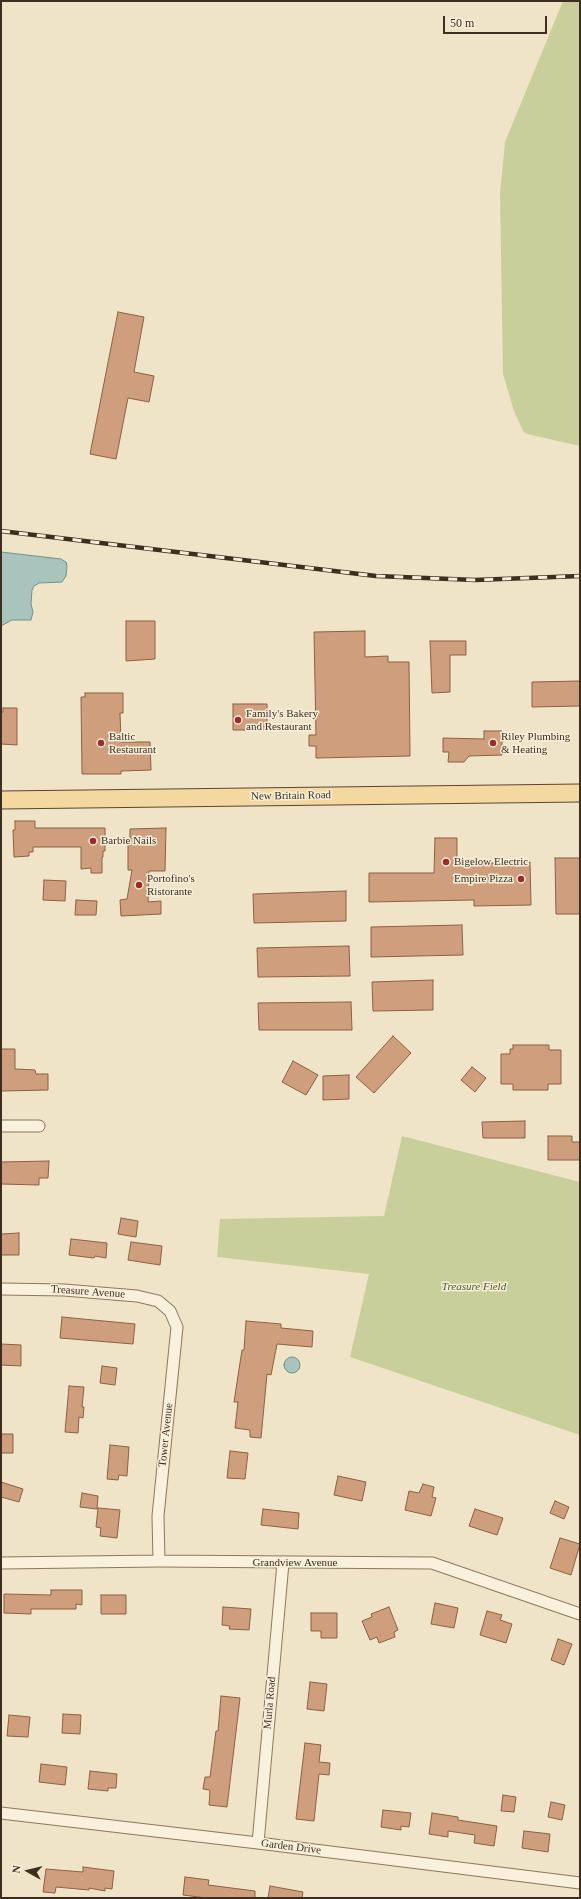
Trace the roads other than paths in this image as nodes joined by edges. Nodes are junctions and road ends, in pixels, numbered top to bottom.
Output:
1 (580, 793) edge
2 (1, 800) edge
3 (1, 1126) edge
4 (39, 1126) dead end
5 (1, 1289) edge
6 (170, 1311) joint
7 (159, 1561) junction
8 (1, 1563) edge
9 (283, 1563) junction
10 (580, 1614) edge
11 (1, 1813) edge
12 (258, 1842) junction
13 (580, 1883) edge

1 - 2 main road, New Britain Road
3 - 4 street
5 - 6 street, Treasure Avenue
6 - 7 street, Tower Avenue
7 - 8 street, Grandview Avenue
7 - 9 street, Grandview Avenue
9 - 10 street, Grandview Avenue
9 - 12 street, Murla Road
11 - 12 street, Garden Drive
12 - 13 street, Garden Drive

